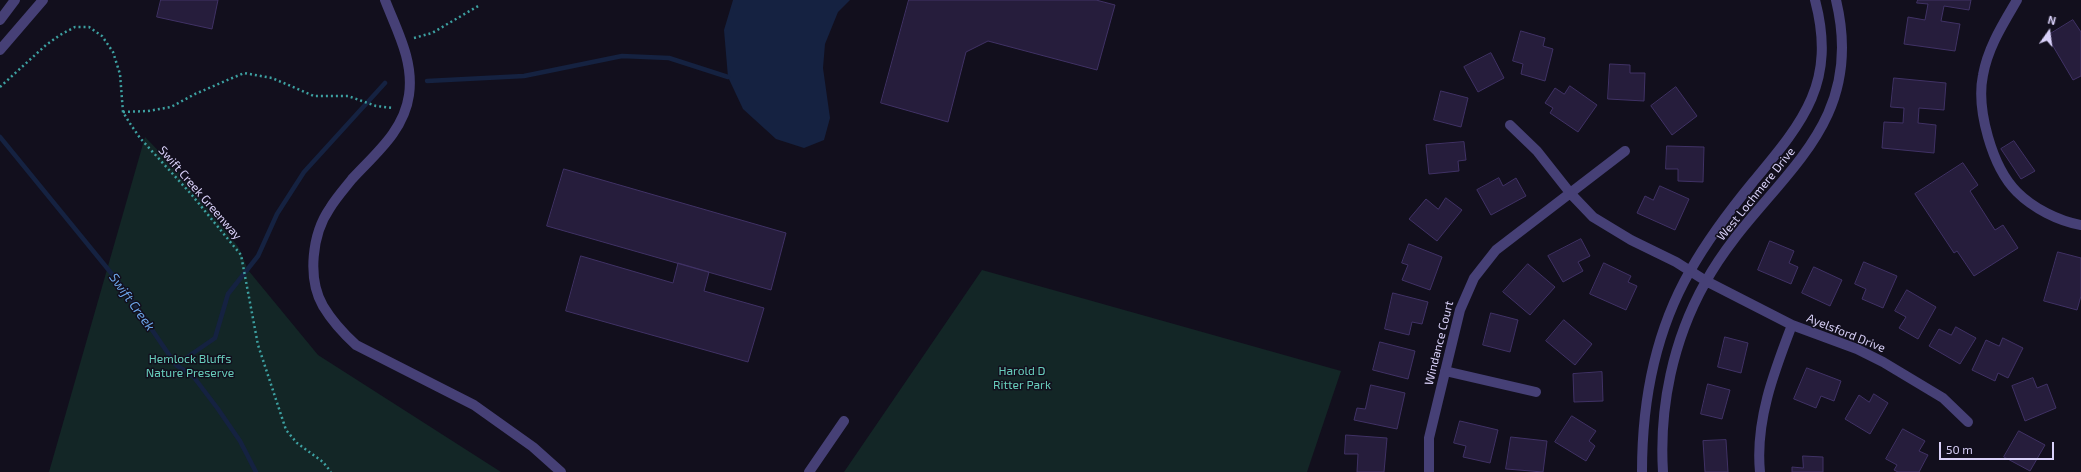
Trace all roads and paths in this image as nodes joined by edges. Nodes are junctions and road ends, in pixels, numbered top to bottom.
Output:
1 (15, 0) edge
2 (385, 0) edge
3 (1815, 0) edge
4 (1836, 0) edge
5 (2017, 0) edge
6 (42, 2) edge
7 (480, 5) dead end
8 (0, 20) edge
9 (415, 45) dead end
10 (0, 50) edge
11 (0, 87) edge
12 (395, 109) dead end
13 (124, 112) junction
14 (1510, 125) dead end
15 (1625, 151) dead end
16 (1571, 194) junction
17 (2081, 225) edge
18 (1690, 271) junction
19 (1706, 281) junction
20 (1792, 325) junction
21 (1445, 371) junction
22 (1536, 392) dead end
23 (844, 421) dead end
24 (1968, 422) dead end
25 (331, 472) edge
26 (561, 472) edge
27 (809, 472) edge
28 (1429, 472) edge
29 (1642, 472) edge
30 (1663, 472) edge
31 (1760, 472) edge

1 - 8 street
2 - 26 street
3 - 18 street, West Lochmere Drive
4 - 19 street, West Lochmere Drive
5 - 17 street
6 - 10 street
7 - 9 path
11 - 13 path, Swift Creek Greenway
12 - 13 path
13 - 25 path, Swift Creek Greenway
14 - 16 street, Ayelsford Drive
15 - 16 street, Windance Court
16 - 18 street, Ayelsford Drive
16 - 21 street, Windance Court
18 - 19 street, Ayelsford Drive
18 - 29 street, West Lochmere Drive
19 - 20 street, Ayelsford Drive
19 - 30 street, West Lochmere Drive
20 - 24 street, Ayelsford Drive
20 - 31 street
21 - 22 street
21 - 28 street, Windance Court
23 - 27 street

